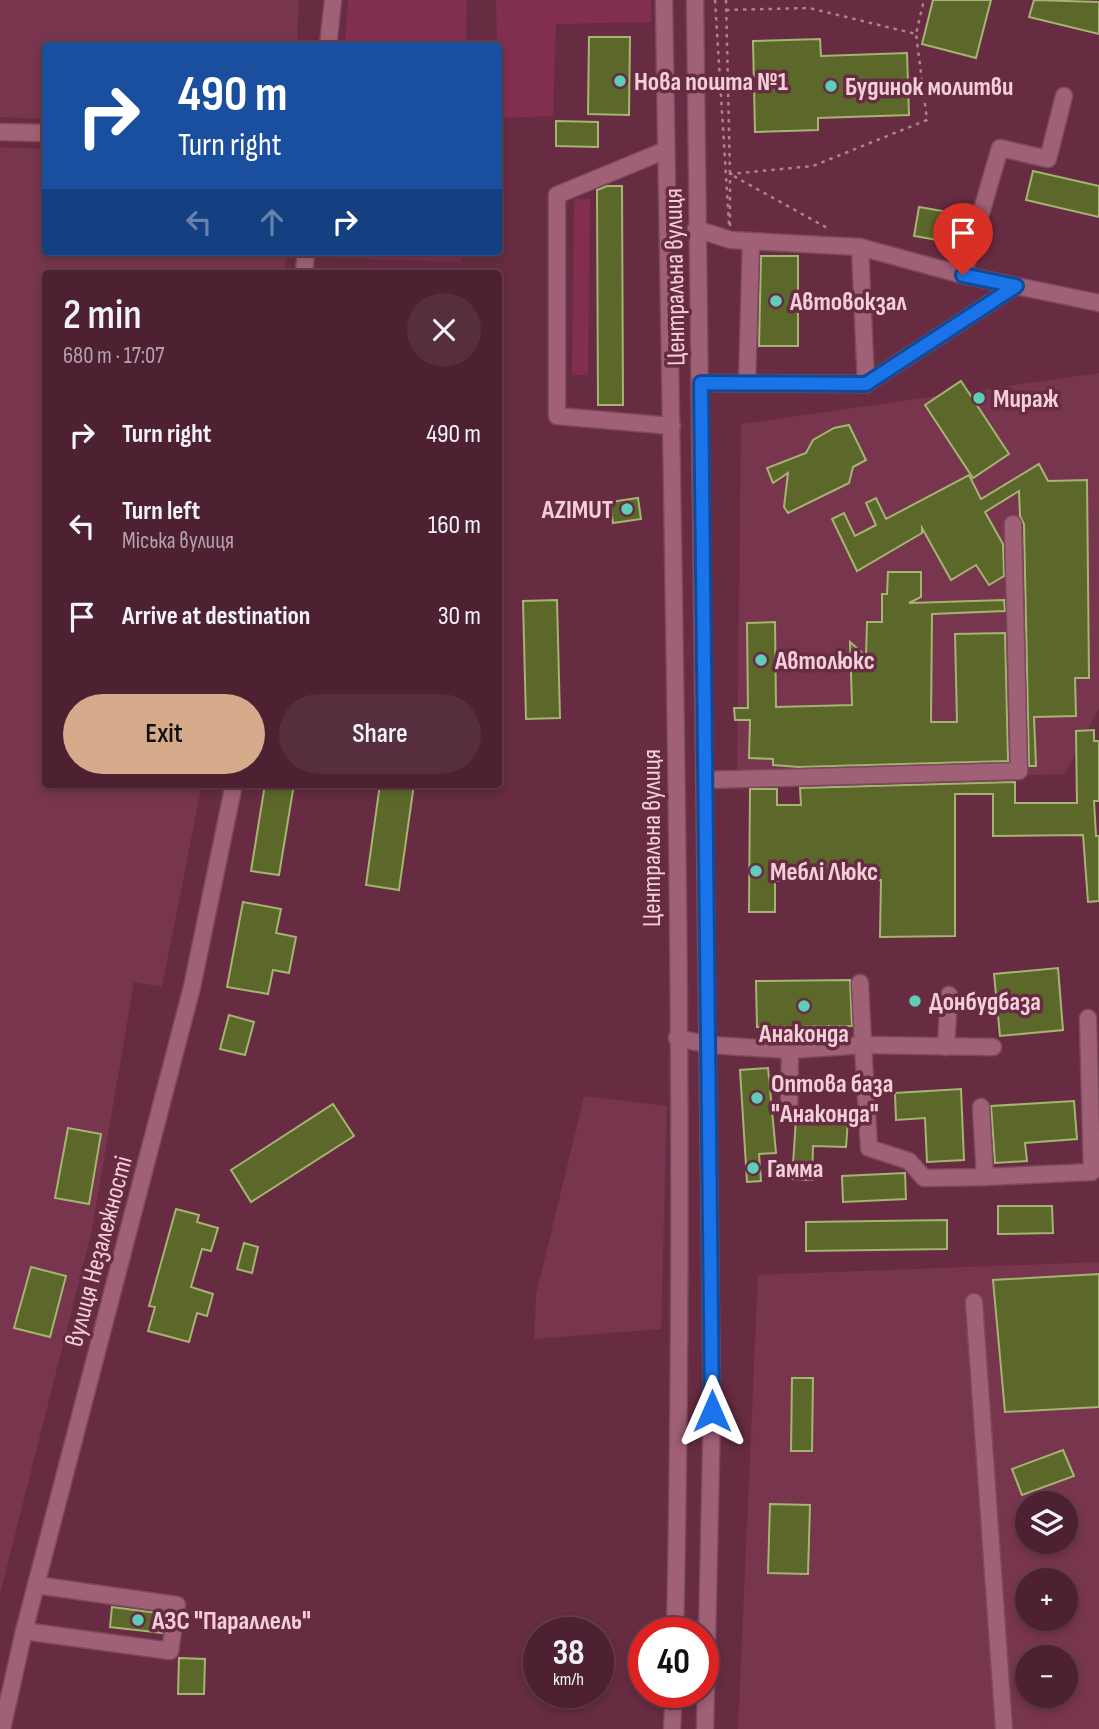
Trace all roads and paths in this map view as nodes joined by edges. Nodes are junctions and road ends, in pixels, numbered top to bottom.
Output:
1 (333, 0) edge
2 (664, 0) edge
3 (695, 0) edge
4 (715, 0) edge
5 (726, 0) edge
6 (924, 0) edge
7 (726, 10) junction
8 (916, 34) junction
9 (328, 42) edge
10 (1064, 96) dead end
11 (0, 132) edge
12 (42, 133) edge
13 (666, 150) junction
14 (730, 174) junction
15 (696, 229) junction
16 (836, 233) dead end
17 (731, 240) junction
18 (751, 242) junction
19 (860, 247) junction
20 (963, 275) junction
21 (1016, 286) junction
22 (1099, 303) edge
23 (701, 383) junction
24 (747, 383) junction
25 (866, 384) junction
26 (672, 426) junction
27 (1013, 524) dead end
28 (706, 780) junction
29 (233, 788) edge
30 (860, 983) dead end
31 (949, 995) dead end
32 (1087, 1018) dead end
33 (677, 1038) junction
34 (710, 1045) junction
35 (863, 1045) junction
36 (993, 1047) dead end
37 (946, 1048) junction
38 (790, 1050) junction
39 (981, 1107) dead end
40 (789, 1110) dead end
41 (985, 1177) junction
42 (974, 1302) dead end
43 (36, 1585) junction
44 (675, 1617) edge
45 (24, 1631) junction
46 (673, 1708) edge
47 (2, 1729) edge
48 (672, 1729) edge
49 (705, 1729) edge
50 (1004, 1729) edge

1 - 9 street
2 - 13 street, Центральна вулиця
3 - 15 street, Центральна вулиця
4 - 17 path
5 - 7 path
6 - 8 path
7 - 8 path
7 - 14 path
8 - 14 path
10 - 20 street
11 - 12 street
13 - 26 street, Центральна вулиця
13 - 26 street
14 - 16 path
14 - 17 path
15 - 17 street
15 - 23 street, Центральна вулиця
17 - 18 street
18 - 19 street
18 - 24 street
19 - 20 street
19 - 25 street
20 - 21 street
21 - 22 street
21 - 25 street
23 - 24 street
23 - 28 street, Центральна вулиця
24 - 25 street
26 - 33 street, Центральна вулиця
27 - 28 street
28 - 34 street, Центральна вулиця
29 - 43 street, вулиця Незалежності
30 - 35 street
31 - 37 street
32 - 41 street
33 - 34 street
33 - 44 street, Центральна вулиця
34 - 38 street
34 - 49 street, Центральна вулиця
35 - 37 street
35 - 38 street
35 - 41 street
36 - 37 street
38 - 40 street
39 - 41 street
42 - 50 street
43 - 45 street, вулиця Незалежності
43 - 45 street
45 - 47 street, вулиця Незалежності
46 - 48 street

